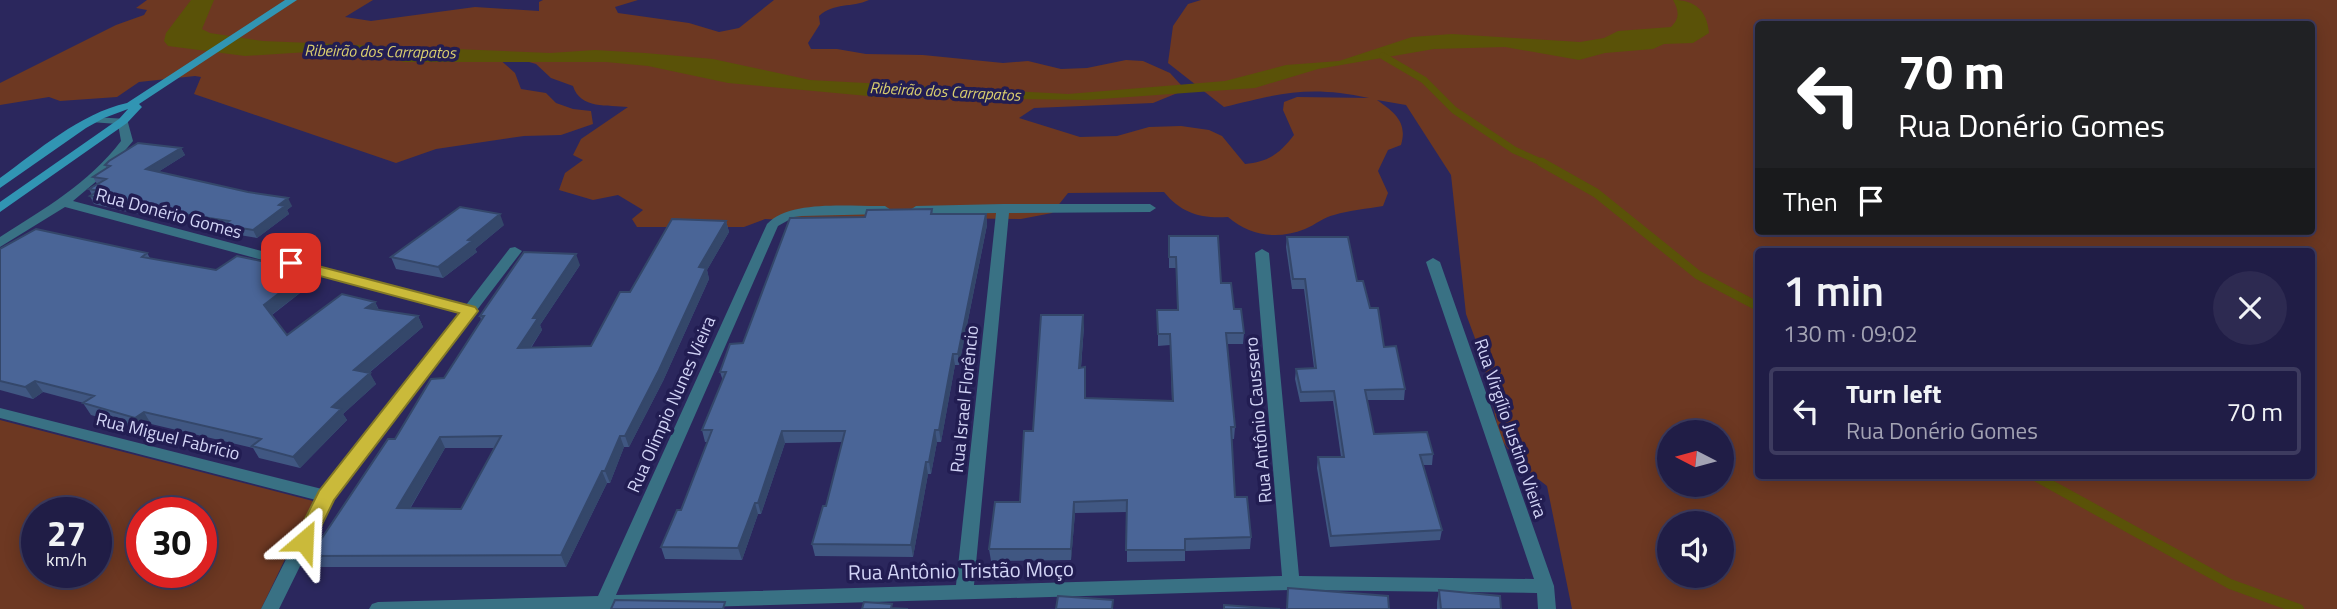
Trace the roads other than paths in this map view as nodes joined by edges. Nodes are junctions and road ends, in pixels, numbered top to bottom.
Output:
1 (292, 0) edge
2 (131, 105) junction
3 (94, 120) junction
4 (123, 121) junction
5 (0, 184) edge
6 (62, 202) junction
7 (0, 208) edge
8 (1003, 208) junction
9 (1150, 208) dead end
10 (0, 243) edge
11 (515, 251) dead end
12 (1262, 253) dead end
13 (1433, 262) dead end
14 (470, 311) junction
15 (0, 413) edge
16 (326, 496) junction
17 (1291, 583) junction
18 (1545, 586) junction
19 (964, 594) junction
20 (605, 600) junction
21 (270, 609) edge
22 (378, 609) edge
23 (1547, 609) edge

1 - 2 street
2 - 3 street
2 - 4 street
3 - 4 street
3 - 5 street
4 - 6 street
4 - 7 street
6 - 10 street
6 - 14 street, Rua Donério Gomes
8 - 9 street
8 - 19 street, Rua Israel Florêncio
8 - 20 street, Rua Olímpio Nunes Vieira
11 - 14 street
12 - 17 street, Rua Antônio Caussero
13 - 18 street, Rua Virgílio Justino Vieira
14 - 16 street
15 - 16 street, Rua Miguel Fabrício
16 - 21 street
17 - 18 street, Rua Antônio Tristão Moço
17 - 19 street, Rua Antônio Tristão Moço
18 - 23 street, Rua Virgílio Justino Vieira
19 - 20 street, Rua Antônio Tristão Moço
20 - 22 street, Rua Antônio Tristão Moço

